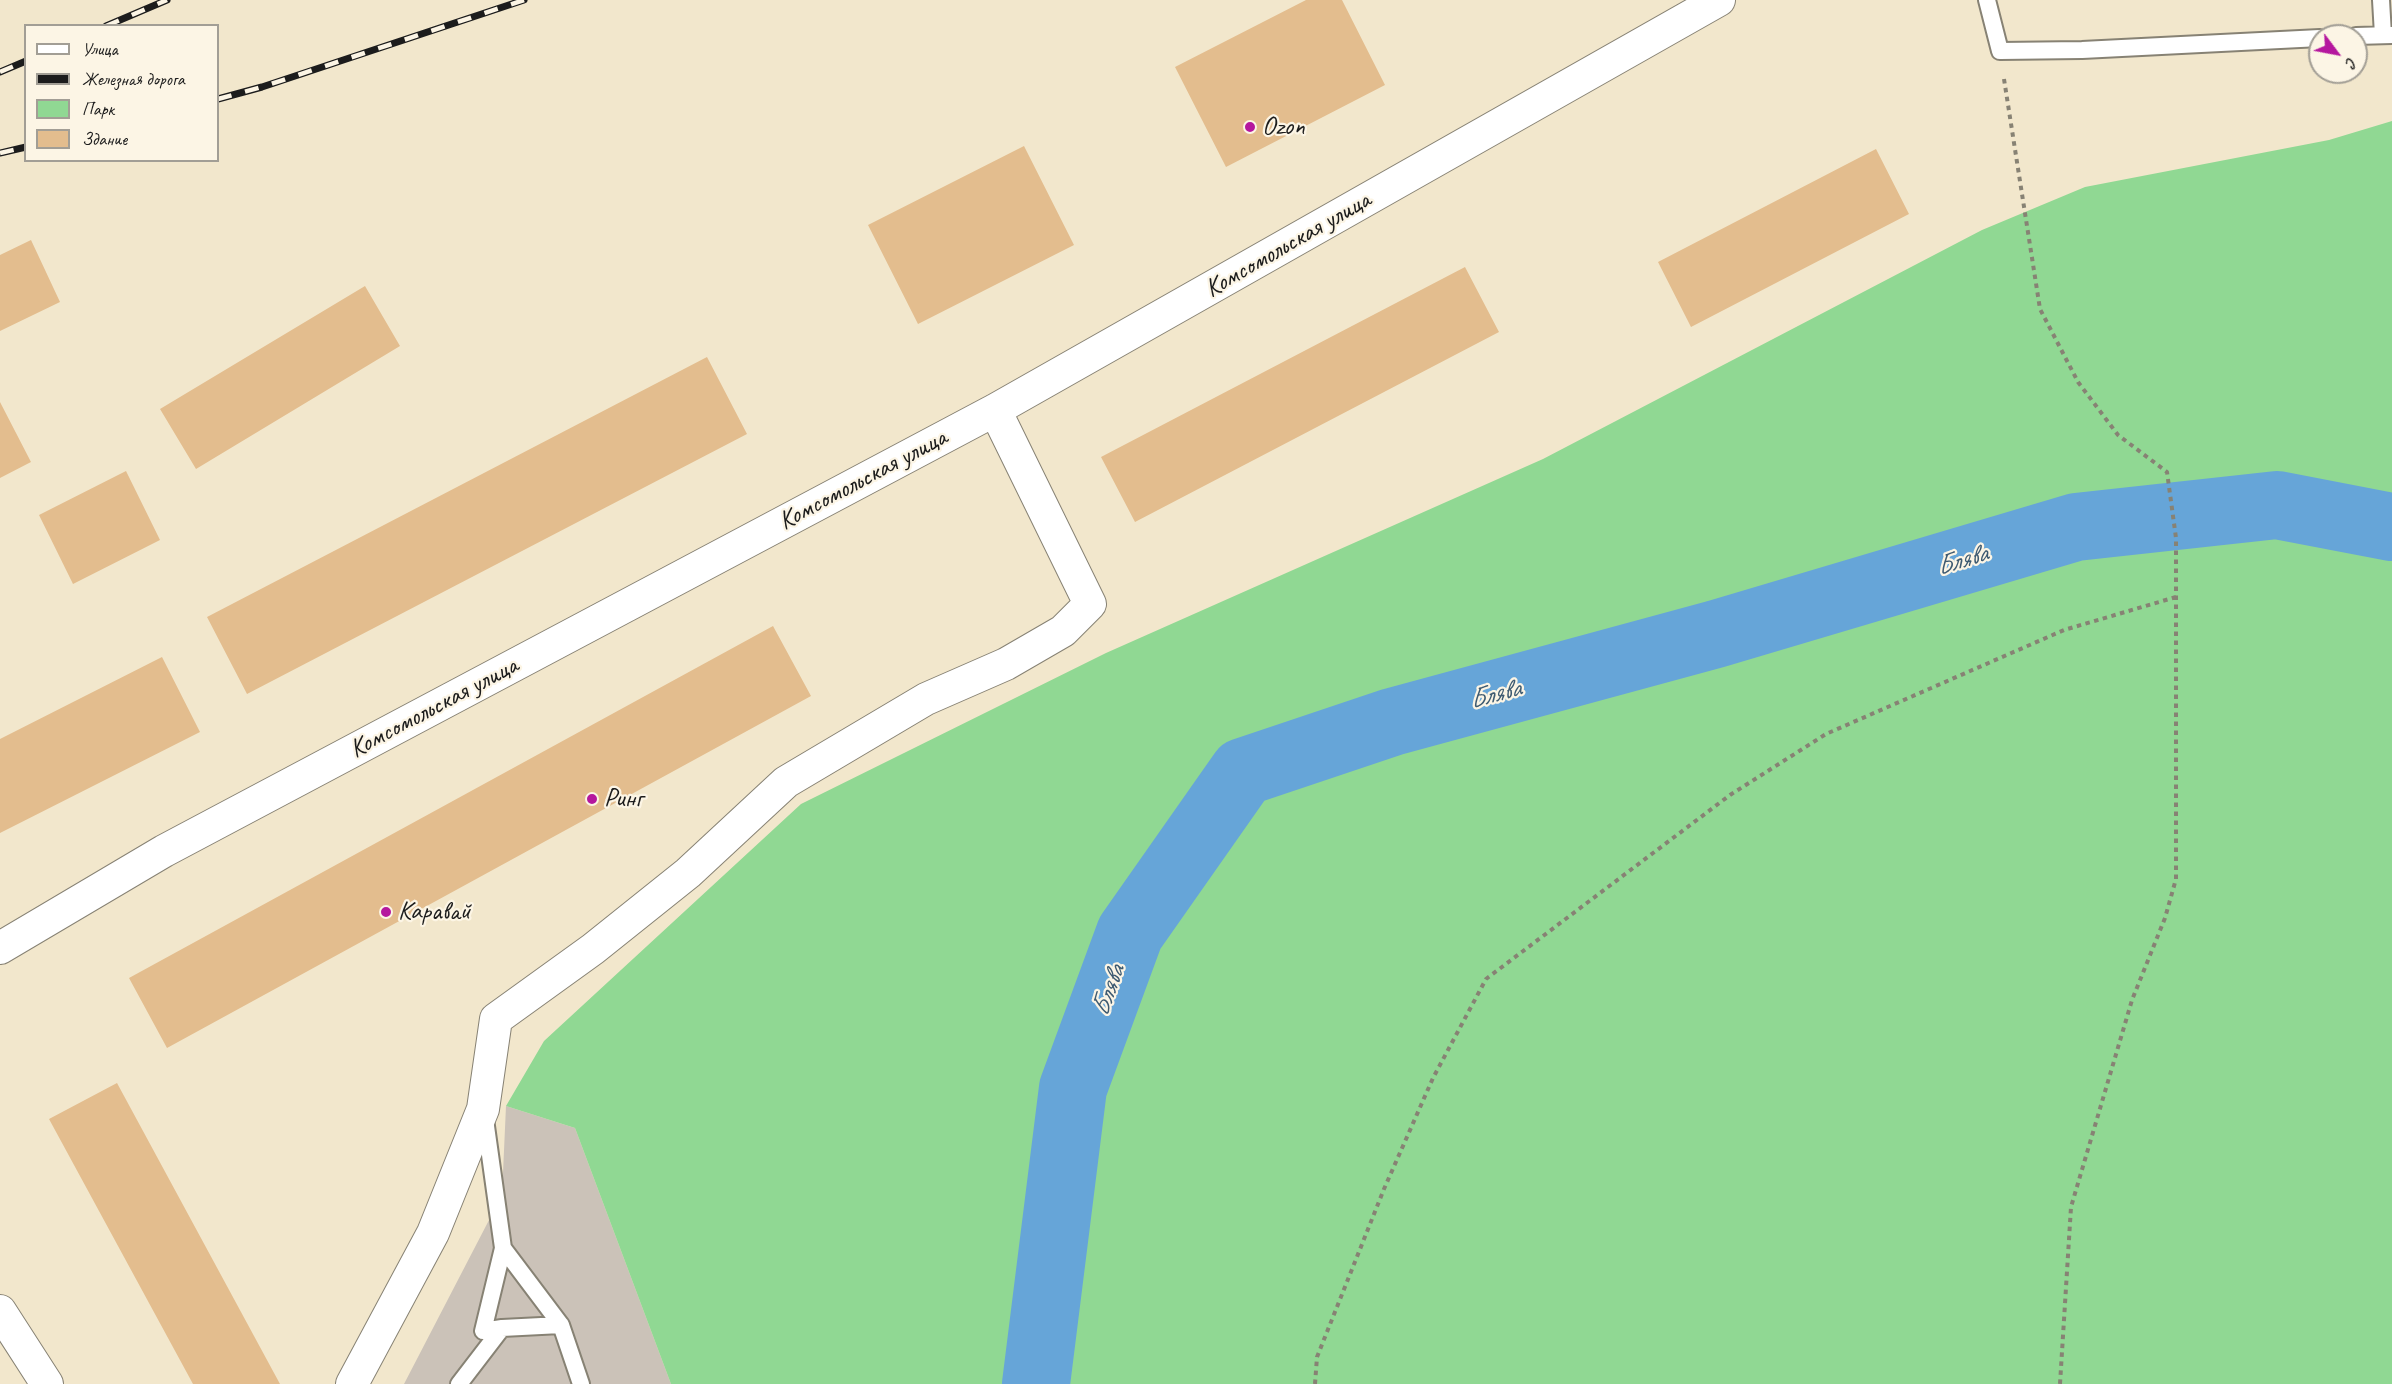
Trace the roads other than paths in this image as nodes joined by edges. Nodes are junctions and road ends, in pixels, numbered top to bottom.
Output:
1 (1719, 0) edge
2 (1987, 0) edge
3 (2381, 0) edge
4 (2387, 35) edge
5 (2368, 36) edge
6 (2308, 39) edge
7 (995, 410) junction
8 (0, 948) edge
9 (483, 1109) junction
10 (503, 1248) junction
11 (0, 1311) edge
12 (561, 1325) junction
13 (502, 1328) junction
14 (47, 1384) edge
15 (352, 1384) edge
16 (459, 1384) edge
17 (581, 1384) edge

1 - 7 street, Комсомольская улица
2 - 6 lane
3 - 4 lane
4 - 5 lane
7 - 8 street, Комсомольская улица
7 - 9 street
9 - 10 lane
9 - 15 street
10 - 12 lane
10 - 13 lane
11 - 14 street
12 - 13 lane
12 - 17 lane
13 - 16 lane

